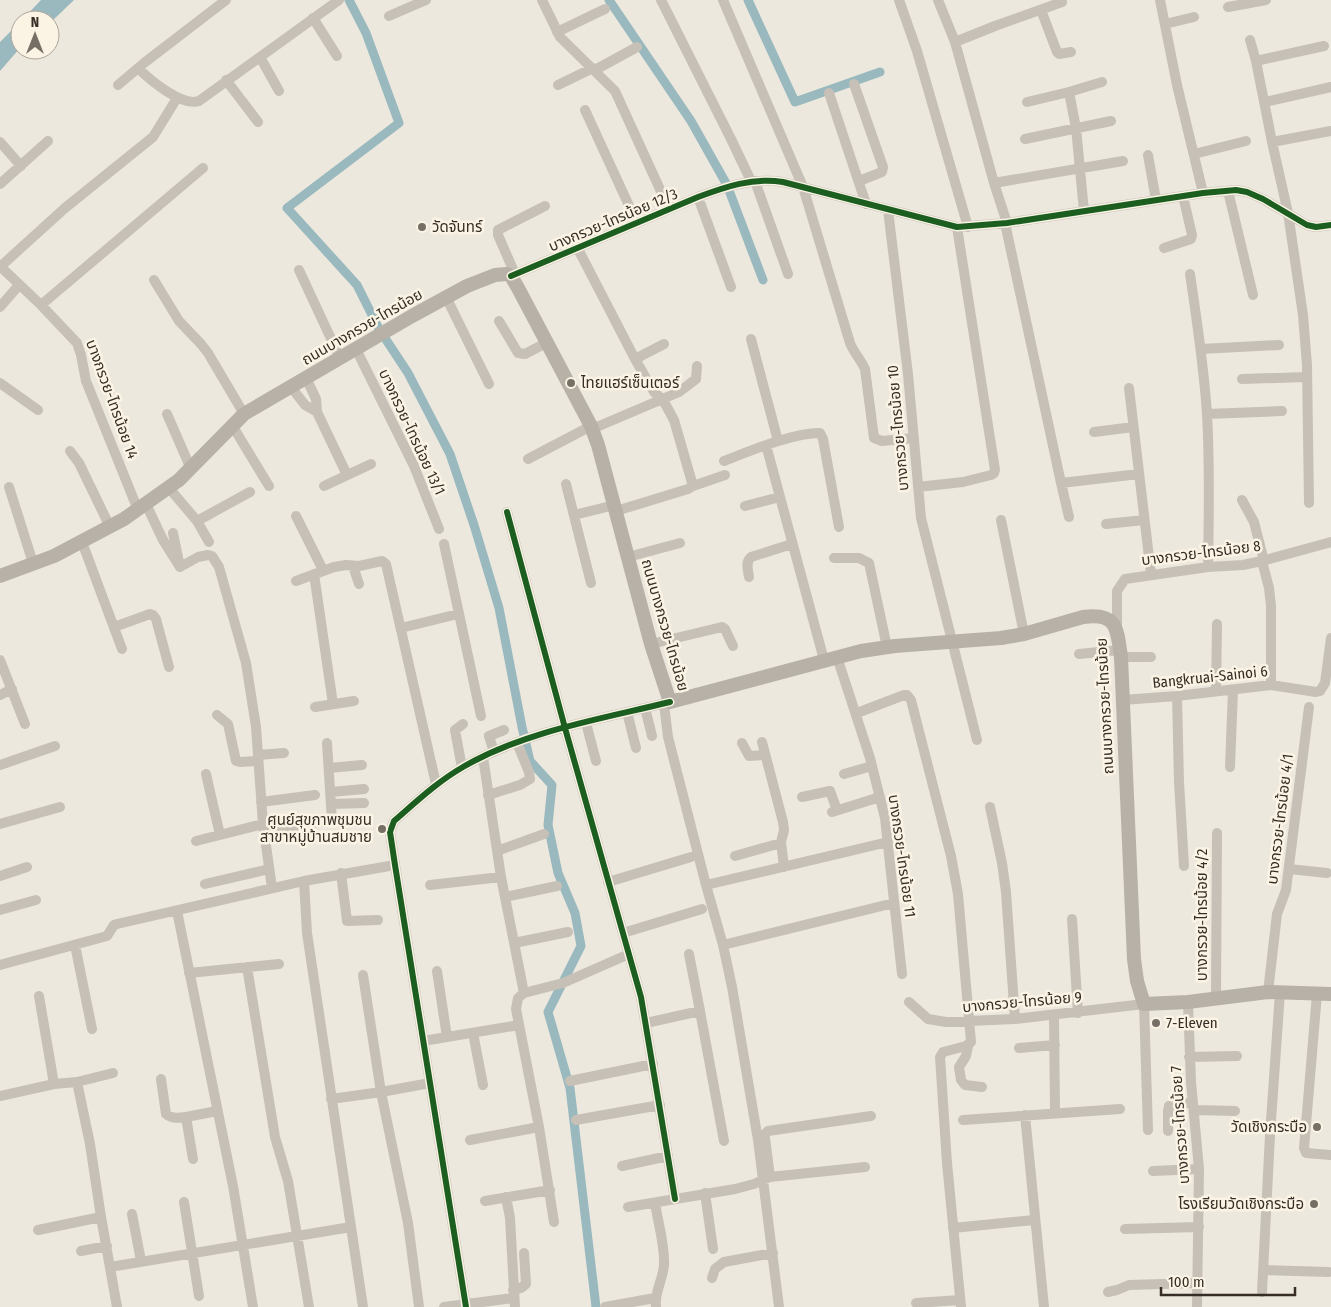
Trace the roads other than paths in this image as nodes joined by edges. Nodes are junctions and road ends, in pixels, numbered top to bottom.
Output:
1 (226, 0) edge
2 (339, 0) edge
3 (426, 0) edge
4 (542, 0) edge
5 (661, 0) edge
6 (722, 0) edge
7 (899, 0) edge
8 (938, 0) edge
9 (1160, 0) edge
10 (1266, 0) edge
11 (1062, 2) dead end
12 (1228, 7) dead end
13 (604, 9) dead end
14 (1040, 10) junction
15 (390, 16) dead end
16 (1194, 17) dead end
17 (313, 18) junction
18 (1165, 24) junction
19 (557, 32) junction
20 (1250, 40) dead end
21 (955, 42) junction
22 (1324, 46) dead end
23 (637, 47) dead end
24 (1071, 52) dead end
25 (337, 56) dead end
26 (260, 57) junction
27 (1256, 61) junction
28 (138, 68) junction
29 (594, 69) junction
30 (226, 80) junction
31 (1102, 82) dead end
32 (854, 84) dead end
33 (118, 85) dead end
34 (558, 85) dead end
35 (1331, 87) edge
36 (279, 91) dead end
37 (828, 92) dead end
38 (1068, 92) junction
39 (178, 98) junction
40 (1027, 102) dead end
41 (1265, 102) junction
42 (586, 110) dead end
43 (1111, 121) dead end
44 (258, 122) dead end
45 (1076, 128) junction
46 (1331, 130) edge
47 (1025, 139) dead end
48 (48, 141) dead end
49 (1246, 141) dead end
50 (0, 142) edge
51 (1272, 142) junction
52 (1194, 154) junction
53 (1148, 155) dead end
54 (1123, 161) dead end
55 (21, 166) junction
56 (203, 168) dead end
57 (1080, 168) junction
58 (753, 181) junction
59 (858, 181) junction
60 (994, 183) junction
61 (0, 184) edge
62 (803, 187) junction
63 (1228, 191) junction
64 (1203, 193) junction
65 (1183, 196) junction
66 (698, 197) junction
67 (1156, 200) junction
68 (866, 204) junction
69 (546, 206) dead end
70 (669, 209) junction
71 (888, 210) junction
72 (1084, 211) junction
73 (1288, 213) junction
74 (636, 223) junction
75 (1006, 223) junction
76 (1331, 225) edge
77 (957, 227) junction
78 (968, 227) junction
79 (1164, 248) dead end
80 (578, 249) junction
81 (0, 266) edge
82 (298, 270) dead end
83 (788, 274) dead end
84 (1190, 274) dead end
85 (513, 275) junction
86 (154, 280) dead end
87 (19, 285) junction
88 (731, 287) dead end
89 (1253, 294) dead end
90 (446, 297) junction
91 (41, 305) junction
92 (0, 307) edge
93 (499, 321) dead end
94 (751, 339) dead end
95 (546, 343) junction
96 (664, 344) dead end
97 (1278, 345) dead end
98 (356, 349) junction
99 (1201, 349) junction
100 (340, 358) junction
101 (635, 358) junction
102 (698, 366) dead end
103 (1307, 377) junction
104 (306, 378) junction
105 (1242, 379) dead end
106 (0, 382) edge
107 (489, 384) dead end
108 (291, 386) junction
109 (1129, 388) dead end
110 (663, 400) junction
111 (38, 410) dead end
112 (1282, 411) dead end
113 (317, 412) junction
114 (168, 414) dead end
115 (244, 414) junction
116 (1207, 414) junction
117 (232, 425) junction
118 (1133, 427) junction
119 (592, 428) junction
120 (1094, 432) dead end
121 (914, 438) junction
122 (778, 441) junction
123 (766, 445) junction
124 (70, 450) dead end
125 (528, 459) dead end
126 (724, 461) dead end
127 (371, 464) dead end
128 (191, 469) junction
129 (1138, 474) junction
130 (347, 475) junction
131 (725, 475) dead end
132 (1061, 483) junction
133 (566, 484) dead end
134 (268, 486) dead end
135 (324, 486) dead end
136 (693, 486) junction
137 (9, 487) dead end
138 (918, 487) junction
139 (169, 488) junction
140 (250, 492) dead end
141 (780, 497) junction
142 (1242, 500) dead end
143 (1309, 503) dead end
144 (745, 506) dead end
145 (142, 507) junction
146 (616, 508) junction
147 (507, 512) dead end
148 (574, 515) junction
149 (296, 516) dead end
150 (1068, 517) dead end
151 (1001, 520) dead end
152 (1144, 520) junction
153 (197, 521) junction
154 (1106, 524) dead end
155 (839, 527) dead end
156 (110, 528) junction
157 (439, 529) dead end
158 (173, 533) dead end
159 (82, 542) junction
160 (210, 542) dead end
161 (680, 543) dead end
162 (444, 544) dead end
163 (792, 544) junction
164 (1330, 545) edge
165 (628, 556) junction
166 (834, 558) dead end
167 (1263, 561) junction
168 (33, 563) junction
169 (353, 566) junction
170 (180, 567) junction
171 (1208, 567) junction
172 (319, 572) junction
173 (1151, 574) junction
174 (0, 576) edge
175 (749, 577) dead end
176 (296, 581) dead end
177 (591, 583) dead end
178 (359, 584) dead end
179 (458, 614) junction
180 (1218, 624) dead end
181 (114, 627) junction
182 (401, 628) junction
183 (1117, 629) junction
184 (1024, 634) junction
185 (1331, 638) edge
186 (952, 642) junction
187 (651, 644) junction
188 (733, 646) dead end
189 (887, 647) junction
190 (122, 648) dead end
191 (1120, 653) junction
192 (1079, 654) dead end
193 (838, 656) junction
194 (1151, 657) dead end
195 (0, 660) edge
196 (824, 660) junction
197 (169, 667) dead end
198 (1271, 685) junction
199 (12, 689) junction
200 (1233, 690) junction
201 (1216, 691) junction
202 (0, 694) edge
203 (1177, 696) junction
204 (1122, 700) junction
205 (354, 701) dead end
206 (333, 704) junction
207 (659, 705) junction
208 (315, 707) dead end
209 (1309, 707) dead end
210 (627, 712) junction
211 (857, 713) junction
212 (217, 715) dead end
213 (481, 716) dead end
214 (586, 723) junction
215 (25, 724) dead end
216 (463, 724) dead end
217 (565, 728) junction
218 (504, 730) dead end
219 (652, 736) dead end
220 (977, 740) dead end
221 (523, 741) junction
222 (762, 742) dead end
223 (327, 743) dead end
224 (742, 743) dead end
225 (55, 746) dead end
226 (636, 748) dead end
227 (494, 752) junction
228 (284, 753) dead end
229 (766, 755) junction
230 (482, 757) junction
231 (258, 758) junction
232 (596, 761) dead end
233 (0, 765) edge
234 (362, 765) dead end
235 (872, 766) junction
236 (1230, 767) dead end
237 (329, 768) junction
238 (462, 768) junction
239 (206, 774) dead end
240 (844, 774) dead end
241 (436, 784) junction
242 (364, 789) dead end
243 (331, 792) junction
244 (315, 795) dead end
245 (488, 795) junction
246 (802, 797) dead end
247 (880, 797) junction
248 (261, 802) junction
249 (364, 803) dead end
250 (332, 804) junction
251 (60, 807) dead end
252 (990, 807) dead end
253 (0, 824) edge
254 (263, 829) junction
255 (1217, 833) dead end
256 (544, 834) dead end
257 (220, 835) junction
258 (196, 841) dead end
259 (888, 842) junction
260 (781, 843) junction
261 (497, 851) junction
262 (735, 856) dead end
263 (690, 857) dead end
264 (395, 865) junction
265 (1184, 866) dead end
266 (28, 867) dead end
267 (784, 867) junction
268 (269, 869) junction
269 (1289, 869) junction
270 (1327, 873) dead end
271 (340, 874) junction
272 (0, 876) edge
273 (501, 877) junction
274 (304, 881) junction
275 (608, 882) junction
276 (205, 884) dead end
277 (430, 885) dead end
278 (557, 886) dead end
279 (706, 886) junction
280 (272, 888) junction
281 (505, 897) junction
282 (36, 900) dead end
283 (894, 903) junction
284 (702, 909) dead end
285 (0, 910) edge
286 (177, 910) junction
287 (1072, 918) dead end
288 (378, 920) dead end
289 (568, 932) dead end
290 (623, 933) junction
291 (514, 944) junction
292 (74, 945) junction
293 (723, 945) junction
294 (629, 954) junction
295 (689, 954) dead end
296 (279, 964) dead end
297 (0, 965) edge
298 (247, 967) junction
299 (437, 971) dead end
300 (189, 974) junction
301 (902, 974) dead end
302 (363, 975) dead end
303 (1274, 992) junction
304 (524, 993) junction
305 (1317, 994) junction
306 (1331, 994) edge
307 (39, 996) dead end
308 (1216, 998) junction
309 (909, 1002) dead end
310 (1188, 1002) junction
311 (1144, 1004) junction
312 (700, 1011) junction
313 (1078, 1013) junction
314 (1054, 1016) junction
315 (1014, 1019) junction
316 (969, 1022) junction
317 (646, 1023) junction
318 (519, 1025) junction
319 (92, 1029) dead end
320 (473, 1033) junction
321 (447, 1036) junction
322 (423, 1041) junction
323 (1054, 1045) junction
324 (968, 1046) junction
325 (1019, 1048) dead end
326 (1237, 1056) dead end
327 (1190, 1057) junction
328 (653, 1064) junction
329 (113, 1073) dead end
330 (161, 1080) dead end
331 (570, 1081) dead end
332 (77, 1082) junction
333 (430, 1083) junction
334 (54, 1084) junction
335 (483, 1085) dead end
336 (982, 1088) dead end
337 (381, 1092) junction
338 (0, 1096) edge
339 (332, 1099) junction
340 (660, 1105) junction
341 (1193, 1106) junction
342 (1120, 1109) dead end
343 (217, 1110) junction
344 (1235, 1111) dead end
345 (1055, 1112) junction
346 (1025, 1115) junction
347 (871, 1116) dead end
348 (186, 1117) junction
349 (576, 1120) dead end
350 (963, 1120) dead end
351 (539, 1127) junction
352 (1148, 1130) dead end
353 (1168, 1132) dead end
354 (470, 1140) dead end
355 (724, 1141) dead end
356 (1331, 1154) edge
357 (668, 1156) junction
358 (193, 1159) dead end
359 (622, 1166) dead end
360 (865, 1167) dead end
361 (1199, 1169) junction
362 (1153, 1171) dead end
363 (762, 1180) junction
364 (550, 1190) junction
365 (705, 1193) junction
366 (506, 1198) junction
367 (674, 1199) junction
368 (184, 1202) dead end
369 (485, 1202) dead end
370 (655, 1203) junction
371 (628, 1207) dead end
372 (132, 1214) dead end
373 (101, 1217) junction
374 (1034, 1220) junction
375 (554, 1222) dead end
376 (351, 1227) junction
377 (1199, 1227) junction
378 (953, 1228) junction
379 (1124, 1229) dead end
380 (38, 1230) dead end
381 (297, 1236) junction
382 (243, 1244) junction
383 (107, 1246) junction
384 (714, 1249) dead end
385 (81, 1251) dead end
386 (192, 1252) junction
387 (524, 1253) dead end
388 (773, 1253) junction
389 (141, 1261) junction
390 (110, 1267) junction
391 (1264, 1270) junction
392 (1329, 1272) dead end
393 (712, 1278) dead end
394 (1198, 1283) junction
395 (1108, 1292) dead end
396 (1262, 1292) dead end
397 (199, 1296) dead end
398 (514, 1298) edge
399 (916, 1302) dead end
400 (655, 1303) edge
401 (960, 1303) edge
402 (466, 1306) edge
403 (118, 1307) edge
404 (253, 1307) edge
405 (309, 1307) edge
406 (363, 1307) edge
407 (419, 1307) edge
408 (444, 1307) edge
409 (605, 1307) edge
410 (779, 1307) edge
411 (1044, 1307) edge
412 (1197, 1307) edge

1 - 28 street
2 - 17 street
3 - 15 street
4 - 19 street
5 - 58 street
6 - 62 street
7 - 78 street
8 - 21 street
9 - 18 street
10 - 12 street
11 - 14 street
13 - 19 street
14 - 21 street
14 - 24 street
16 - 18 street
17 - 25 street
17 - 26 street
18 - 52 street
19 - 29 street
20 - 27 street
21 - 60 street
22 - 27 street
23 - 29 street
26 - 30 street
26 - 36 street
27 - 41 street
28 - 33 street
28 - 39 street
29 - 34 street
29 - 70 street
30 - 39 street
30 - 44 street
31 - 38 street
32 - 59 street
35 - 41 street
37 - 59 street
38 - 40 street
38 - 45 street
39 - 81 street
41 - 51 street
42 - 74 street
43 - 45 street
45 - 47 street
45 - 57 street
46 - 51 street
48 - 55 street
49 - 52 street
50 - 55 street
51 - 73 street
52 - 64 street
53 - 67 street
54 - 57 street
55 - 61 street
56 - 91 street
57 - 60 street
57 - 72 street
58 - 62 street, บางกรวย-ไทรน้อย 12/3
58 - 66 street, บางกรวย-ไทรน้อย 12/3
58 - 83 street
59 - 68 street
60 - 75 street
62 - 68 street, บางกรวย-ไทรน้อย 12/3
62 - 121 street
63 - 64 street, บางกรวย-ไทรน้อย 12/3
63 - 73 street, บางกรวย-ไทรน้อย 12/3
63 - 89 street
64 - 65 street, บางกรวย-ไทรน้อย 12/3
65 - 67 street, บางกรวย-ไทรน้อย 12/3
65 - 79 street
66 - 70 street, บางกรวย-ไทรน้อย 12/3
66 - 88 street
67 - 72 street, บางกรวย-ไทรน้อย 12/3
68 - 71 street, บางกรวย-ไทรน้อย 12/3
69 - 85 street
70 - 74 street, บางกรวย-ไทรน้อย 12/3
71 - 77 street, บางกรวย-ไทรน้อย 12/3
71 - 121 street, บางกรวย-ไทรน้อย 10
72 - 75 street, บางกรวย-ไทรน้อย 12/3
73 - 76 street, บางกรวย-ไทรน้อย 12/3
73 - 103 street
74 - 80 street, บางกรวย-ไทรน้อย 12/3
75 - 78 street, บางกรวย-ไทรน้อย 12/3
75 - 132 street
77 - 78 street, บางกรวย-ไทรน้อย 12/3
77 - 138 street
80 - 85 street, บางกรวย-ไทรน้อย 12/3
80 - 101 street
81 - 87 street, บางกรวย-ไทรน้อย 14
82 - 100 street
84 - 99 street
85 - 90 main road, ถนนบางกรวย-ไทรน้อย
85 - 95 main road, ถนนบางกรวย-ไทรน้อย
86 - 115 street
87 - 91 street, บางกรวย-ไทรน้อย 14
87 - 92 street
90 - 98 main road, ถนนบางกรวย-ไทรน้อย
90 - 107 street
91 - 145 street, บางกรวย-ไทรน้อย 14
93 - 95 street
94 - 122 street
95 - 119 main road, ถนนบางกรวย-ไทรน้อย
96 - 101 street
97 - 99 street
98 - 100 main road, ถนนบางกรวย-ไทรน้อย
98 - 157 street, บางกรวย-ไทรน้อย 13/1
99 - 116 street
100 - 104 main road, ถนนบางกรวย-ไทรน้อย
101 - 110 street
102 - 110 street
103 - 105 street
103 - 143 street
104 - 108 main road, ถนนบางกรวย-ไทรน้อย
104 - 113 street
106 - 111 street
108 - 113 street
108 - 115 main road, ถนนบางกรวย-ไทรน้อย
109 - 118 street
110 - 119 street
110 - 136 street
112 - 116 street
113 - 130 street
114 - 128 street
115 - 117 main road, ถนนบางกรวย-ไทรน้อย
116 - 171 street
117 - 128 main road, ถนนบางกรวย-ไทรน้อย
117 - 134 street
118 - 120 street
118 - 129 street
119 - 125 street
119 - 146 main road, ถนนบางกรวย-ไทรน้อย
121 - 138 street, บางกรวย-ไทรน้อย 10
122 - 123 street
122 - 155 street
123 - 126 street
123 - 141 street
124 - 156 street
127 - 130 street
128 - 139 main road, ถนนบางกรวย-ไทรน้อย
129 - 132 street
129 - 152 street
130 - 135 street
131 - 136 street
132 - 150 street
133 - 148 street
136 - 146 street
137 - 168 street
138 - 186 street, บางกรวย-ไทรน้อย 10
139 - 145 main road, ถนนบางกรวย-ไทรน้อย
139 - 153 street
140 - 153 street
141 - 144 street
141 - 163 street
142 - 167 street
145 - 156 main road, ถนนบางกรวย-ไทรน้อย
145 - 170 street, บางกรวย-ไทรน้อย 14
146 - 148 street
146 - 165 main road, ถนนบางกรวย-ไทรน้อย
147 - 217 street
148 - 177 street
149 - 172 street
151 - 184 street
152 - 154 street
152 - 173 street
153 - 160 street
156 - 159 main road, ถนนบางกรวย-ไทรน้อย
158 - 170 street
159 - 168 main road, ถนนบางกรวย-ไทรน้อย
159 - 181 street
161 - 165 street
162 - 179 street
163 - 175 street
163 - 196 street
164 - 167 street, บางกรวย-ไทรน้อย 8
165 - 187 main road, ถนนบางกรวย-ไทรน้อย
166 - 189 street
167 - 171 street, บางกรวย-ไทรน้อย 8
167 - 198 street
168 - 174 main road, ถนนบางกรวย-ไทรน้อย
169 - 172 street
169 - 178 street
169 - 182 street
170 - 231 street
171 - 173 street, บางกรวย-ไทรน้อย 8
172 - 176 street
172 - 206 street
173 - 183 street, บางกรวย-ไทรน้อย 8
179 - 182 street
179 - 213 street
180 - 201 street
181 - 190 street
181 - 197 street
182 - 241 street
183 - 184 main road, ถนนบางกรวย-ไทรน้อย
183 - 191 main road, ถนนบางกรวย-ไทรน้อย
184 - 186 main road, ถนนบางกรวย-ไทรน้อย
185 - 198 street, Bangkruai-Sainoi 6
186 - 189 main road, ถนนบางกรวย-ไทรน้อย
186 - 220 street, บางกรวย-ไทรน้อย 10
187 - 188 street
187 - 207 main road, ถนนบางกรวย-ไทรน้อย
189 - 193 main road, ถนนบางกรวย-ไทรน้อย
191 - 192 street
191 - 194 street
191 - 204 main road, ถนนบางกรวย-ไทรน้อย
193 - 196 main road, ถนนบางกรวย-ไทรน้อย
193 - 211 street, บางกรวย-ไทรน้อย 11
195 - 199 street
196 - 207 main road, ถนนบางกรวย-ไทรน้อย
198 - 200 street, Bangkruai-Sainoi 6
199 - 202 street
199 - 215 street
200 - 201 street, Bangkruai-Sainoi 6
200 - 236 street
201 - 203 street, Bangkruai-Sainoi 6
203 - 204 street, Bangkruai-Sainoi 6
203 - 265 street
204 - 311 main road, ถนนบางกรวย-ไทรน้อย
205 - 206 street
206 - 208 street
207 - 210 street
207 - 219 street
207 - 279 street
209 - 269 street, บางกรวย-ไทรน้อย 4/1
210 - 214 street
210 - 226 street
211 - 235 street, บางกรวย-ไทรน้อย 11
211 - 316 street
212 - 231 street
214 - 217 street
214 - 232 street
216 - 238 street
217 - 221 street
217 - 275 street
218 - 227 street
221 - 227 street
221 - 245 street
222 - 229 street
223 - 237 street
224 - 229 street
225 - 233 street
227 - 230 street
228 - 231 street
229 - 260 street
230 - 238 street
230 - 245 street
231 - 248 street
234 - 237 street
235 - 240 street
235 - 247 street, บางกรวย-ไทรน้อย 11
237 - 243 street
238 - 241 street
239 - 257 street
241 - 264 street
242 - 243 street
243 - 250 street
244 - 248 street
245 - 261 street
246 - 247 street
247 - 259 street, บางกรวย-ไทรน้อย 11
248 - 254 street
249 - 250 street
250 - 254 street
251 - 253 street
252 - 315 street
254 - 257 street
254 - 268 street
255 - 308 street, บางกรวย-ไทรน้อย 4/2
256 - 261 street
257 - 258 street
259 - 267 street
259 - 283 street, บางกรวย-ไทรน้อย 11
260 - 262 street
260 - 267 street
261 - 273 street
263 - 275 street
264 - 271 street
264 - 322 street
266 - 272 street
267 - 279 street
268 - 276 street
268 - 280 street
269 - 270 street
269 - 303 street, บางกรวย-ไทรน้อย 4/1
271 - 274 street
271 - 288 street
273 - 277 street
273 - 281 street
274 - 280 street
274 - 339 street
275 - 290 street
278 - 281 street
279 - 293 street
280 - 286 street
281 - 291 street
282 - 285 street
283 - 293 street
283 - 301 street, บางกรวย-ไทรน้อย 11
284 - 290 street
286 - 292 street
286 - 300 street
287 - 313 street
289 - 291 street
290 - 294 street
291 - 304 street
292 - 297 street
292 - 319 street
293 - 363 street
294 - 304 street
294 - 317 street
295 - 312 street
296 - 298 street
298 - 300 street
298 - 381 street
299 - 321 street
300 - 343 street
302 - 337 street
303 - 305 main road
303 - 308 main road
303 - 391 street, บางกรวย-ไทรน้อย 4/1
304 - 318 street
305 - 306 main road
305 - 356 street
307 - 334 street
308 - 310 main road
309 - 316 street, บางกรวย-ไทรน้อย 9
310 - 311 main road
310 - 327 street, บางกรวย-ไทรน้อย 7
311 - 313 street, บางกรวย-ไทรน้อย 9
311 - 352 street
312 - 317 street
312 - 355 street
313 - 314 street, บางกรวย-ไทรน้อย 9
314 - 315 street, บางกรวย-ไทรน้อย 9
314 - 323 street
315 - 316 street, บางกรวย-ไทรน้อย 9
316 - 324 street
317 - 328 street
318 - 320 street
318 - 351 street
320 - 321 street
320 - 335 street
321 - 322 street
322 - 333 street
323 - 325 street
323 - 345 street
324 - 336 street
324 - 378 street
326 - 327 street
327 - 341 street, บางกรวย-ไทรน้อย 7
328 - 331 street
328 - 340 street
329 - 332 street
330 - 348 street
332 - 334 street
332 - 373 street
333 - 337 street
333 - 402 street
334 - 338 street
337 - 339 street
337 - 407 street
339 - 376 street
340 - 349 street
340 - 357 street
341 - 344 street
341 - 353 street
341 - 361 street, บางกรวย-ไทรน้อย 7
342 - 345 street
343 - 348 street
343 - 382 street
345 - 346 street
346 - 350 street
346 - 374 street
347 - 363 street
348 - 358 street
351 - 354 street
351 - 364 street
357 - 359 street
357 - 367 street
360 - 363 street
361 - 362 street
361 - 377 street, บางกรวย-ไทรน้อย 7
363 - 365 street
363 - 388 street
364 - 366 street
364 - 375 street
365 - 367 street
365 - 384 street
366 - 369 street
366 - 398 street
367 - 370 street
368 - 386 street
370 - 371 street
370 - 400 street
372 - 389 street
373 - 380 street
373 - 383 street
374 - 378 street
374 - 411 street
376 - 381 street
376 - 406 street
377 - 379 street
377 - 394 street, บางกรวย-ไทรน้อย 7
378 - 401 street
381 - 382 street
381 - 405 street
382 - 386 street
382 - 404 street
383 - 385 street
383 - 390 street
386 - 389 street
386 - 397 street
387 - 398 street
388 - 393 street
388 - 410 street
389 - 390 street
390 - 403 street
391 - 392 street
391 - 396 street, บางกรวย-ไทรน้อย 4/1
394 - 395 street
394 - 412 street, บางกรวย-ไทรน้อย 7
398 - 402 street
399 - 401 street
400 - 409 street
402 - 408 street

